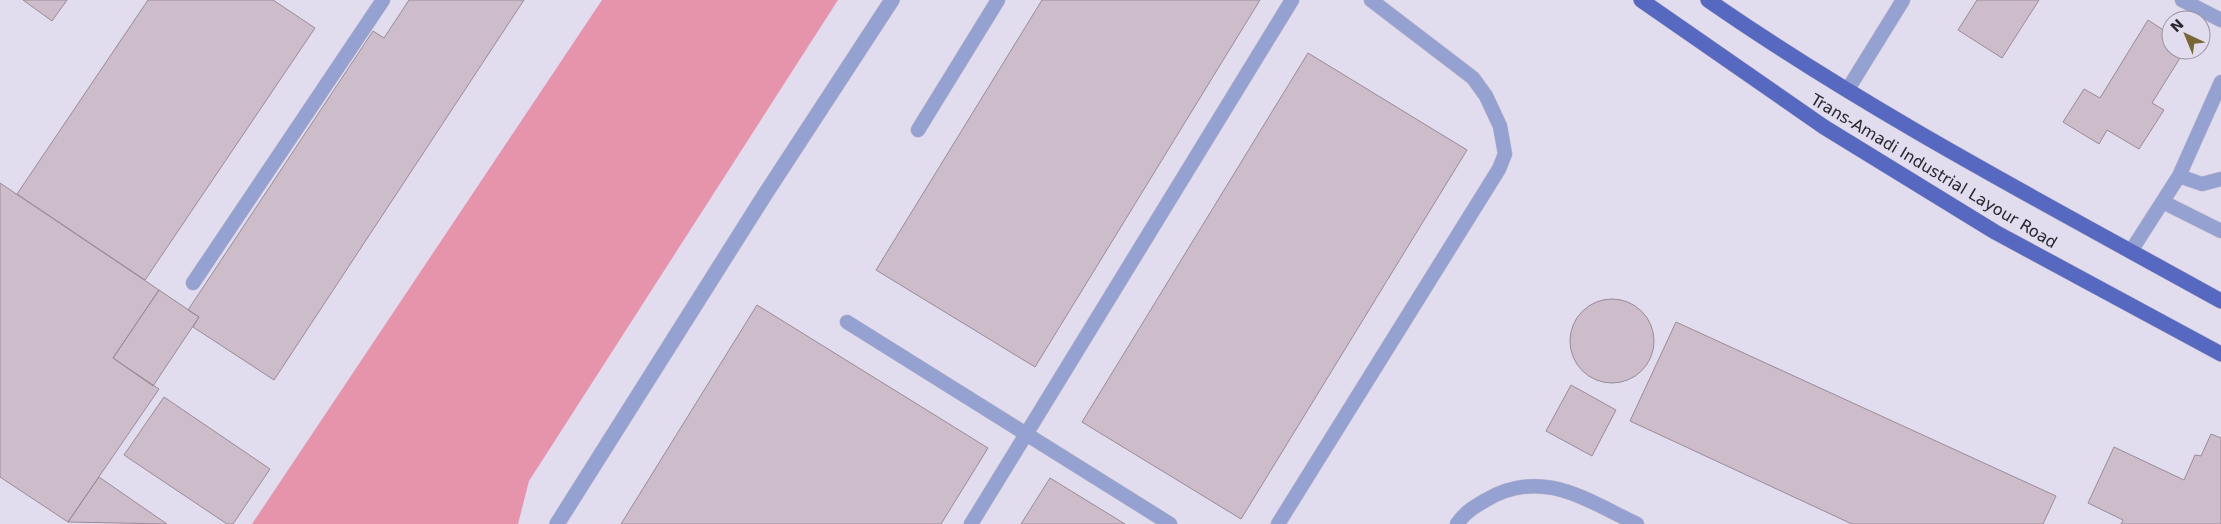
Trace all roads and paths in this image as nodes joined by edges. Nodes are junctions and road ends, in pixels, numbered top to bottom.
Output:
1 (383, 0) edge
2 (892, 0) edge
3 (998, 0) edge
4 (1292, 0) edge
5 (1371, 0) edge
6 (1640, 0) edge
7 (1708, 0) edge
8 (1903, 0) edge
9 (2182, 0) edge
10 (2221, 20) edge
11 (2221, 82) edge
12 (1848, 89) junction
13 (918, 130) dead end
14 (2179, 176) junction
15 (2221, 179) edge
16 (2163, 202) junction
17 (2221, 231) edge
18 (2131, 251) junction
19 (193, 283) dead end
20 (2221, 301) edge
21 (847, 322) dead end
22 (2221, 354) edge
23 (1026, 432) junction
24 (558, 524) edge
25 (971, 524) edge
26 (1170, 524) edge
27 (1278, 524) edge
28 (1457, 524) edge
29 (1637, 524) edge

1 - 19 lane
2 - 24 street
3 - 13 lane
4 - 23 lane
5 - 27 lane
6 - 22 main road, Trans-Amadi Industrial Layour Road
7 - 12 main road, Trans-Amadi Industrial Layour Road
8 - 12 lane
9 - 10 lane
11 - 14 lane
12 - 18 main road, Trans-Amadi Industrial Layour Road
14 - 15 lane
14 - 16 lane
16 - 17 lane
16 - 18 lane
18 - 20 main road, Trans-Amadi Industrial Layour Road
21 - 23 lane
23 - 25 lane
23 - 26 lane
28 - 29 lane

